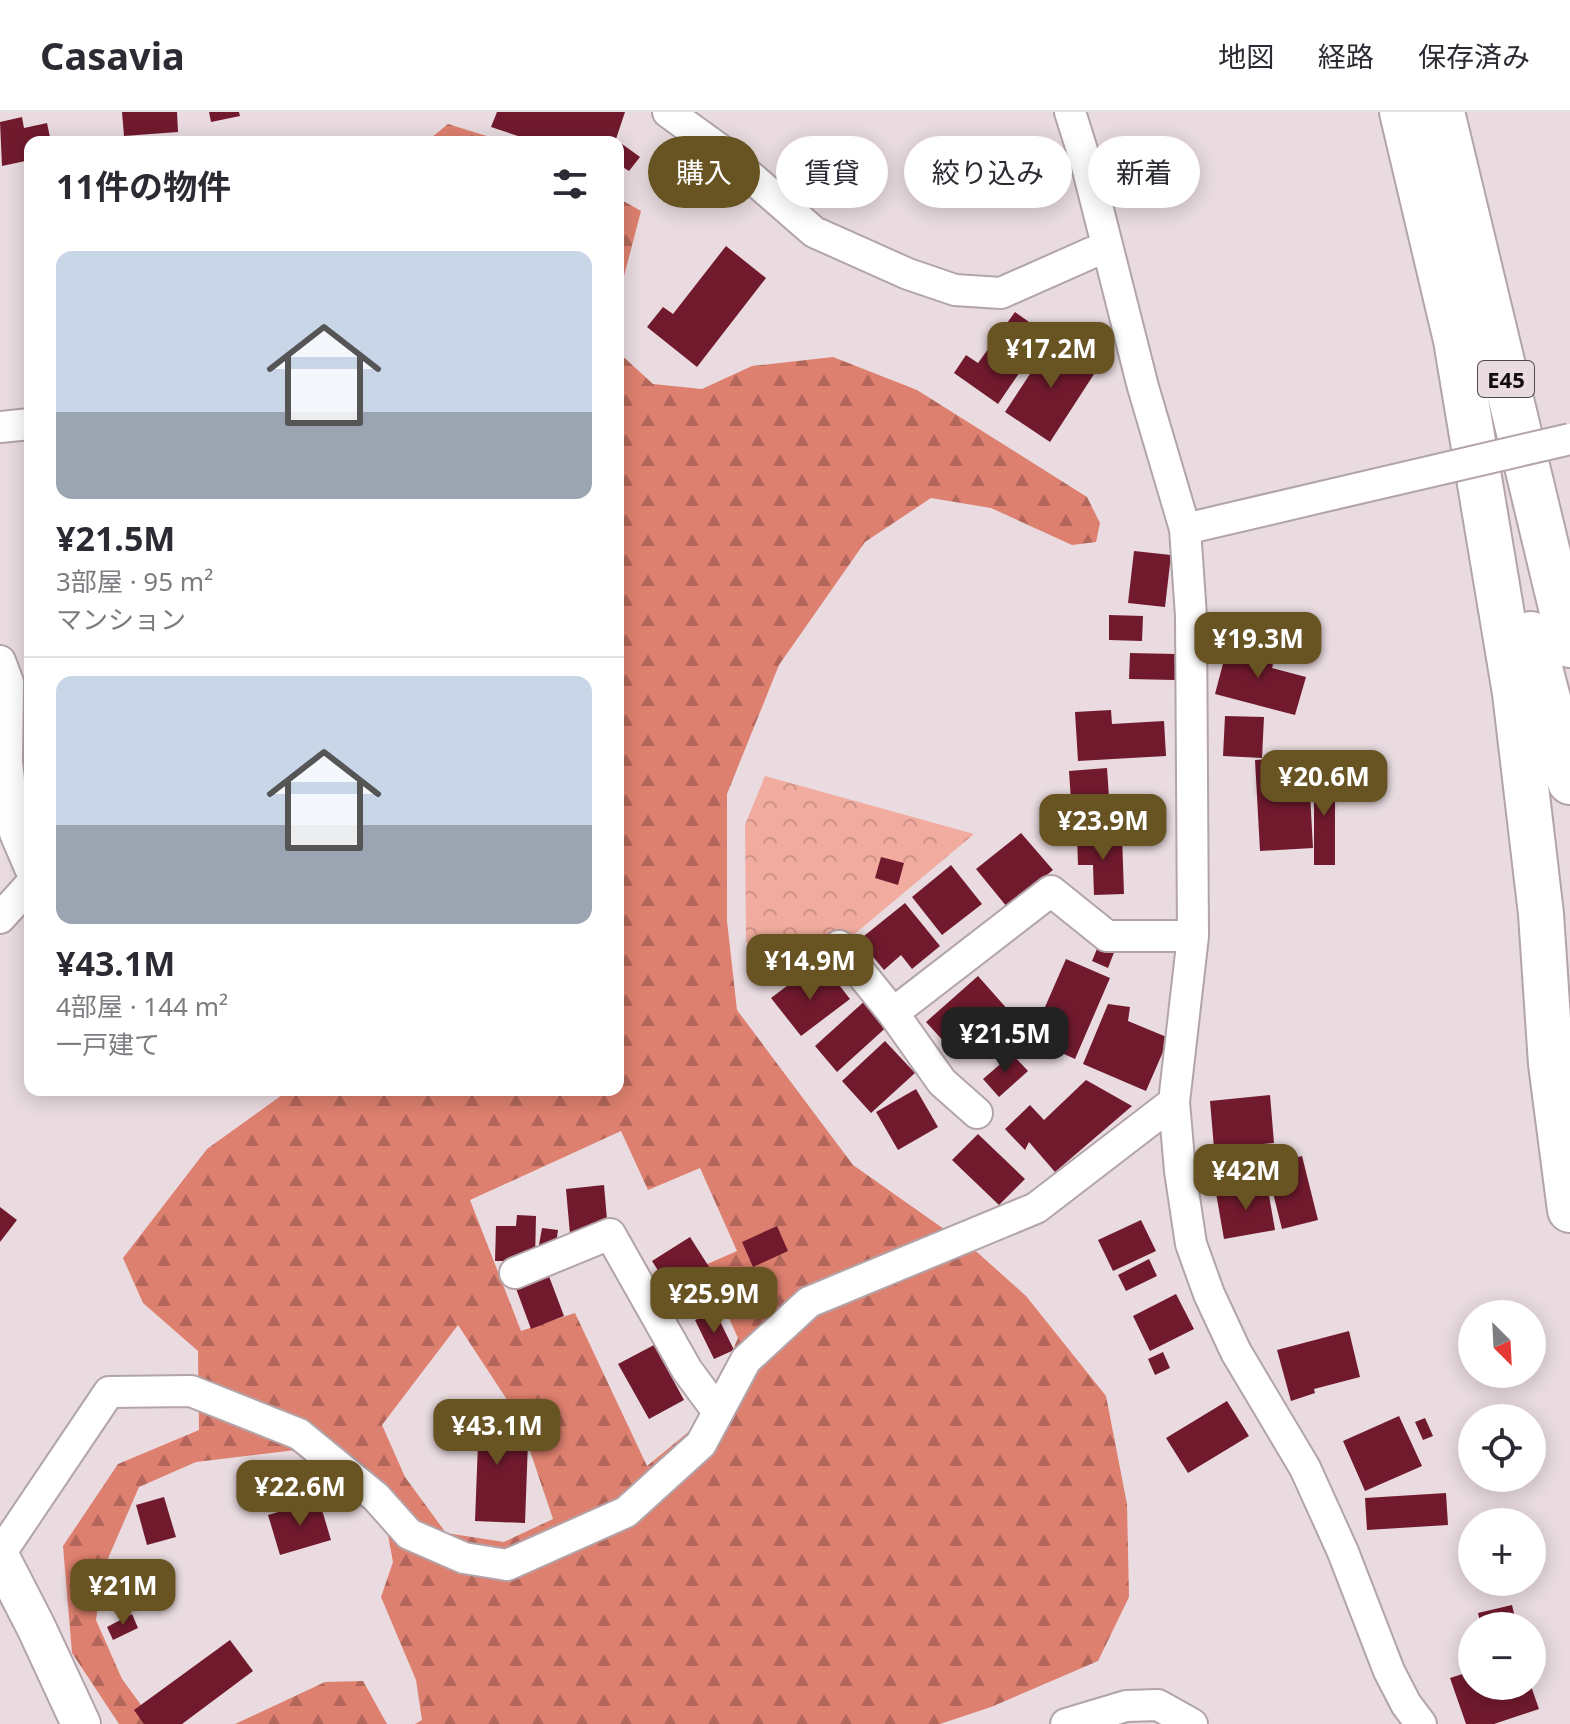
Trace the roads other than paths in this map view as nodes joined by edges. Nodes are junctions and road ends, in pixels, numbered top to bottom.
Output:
1 (668, 112) edge
2 (1070, 112) edge
3 (1402, 112) edge
4 (1444, 112) edge
5 (1107, 246) junction
6 (1457, 346) junction
7 (24, 425) edge
8 (0, 427) edge
9 (1570, 439) edge
10 (1185, 529) junction
11 (1570, 533) edge
12 (1570, 645) edge
13 (0, 661) edge
14 (1570, 782) edge
15 (24, 854) edge
16 (24, 892) edge
17 (0, 918) edge
18 (1193, 936) junction
19 (839, 946) dead end
20 (893, 1013) junction
21 (1174, 1102) junction
22 (977, 1113) dead end
23 (1570, 1210) edge
24 (515, 1273) dead end
25 (718, 1412) junction
26 (0, 1555) edge
27 (81, 1724) edge
28 (1066, 1724) edge
29 (1192, 1724) edge
30 (1421, 1724) edge

1 - 5 street
2 - 5 street
3 - 6 highway, E45
4 - 11 highway
4 - 12 highway, E45
5 - 10 street
6 - 14 highway, E45
6 - 23 highway
7 - 8 street
9 - 10 street, bridge
10 - 18 street
13 - 15 street
16 - 17 street
18 - 20 street
18 - 21 street
19 - 20 street
20 - 22 street
21 - 25 street
21 - 30 street
24 - 25 street
25 - 26 street
26 - 27 street
28 - 29 street

